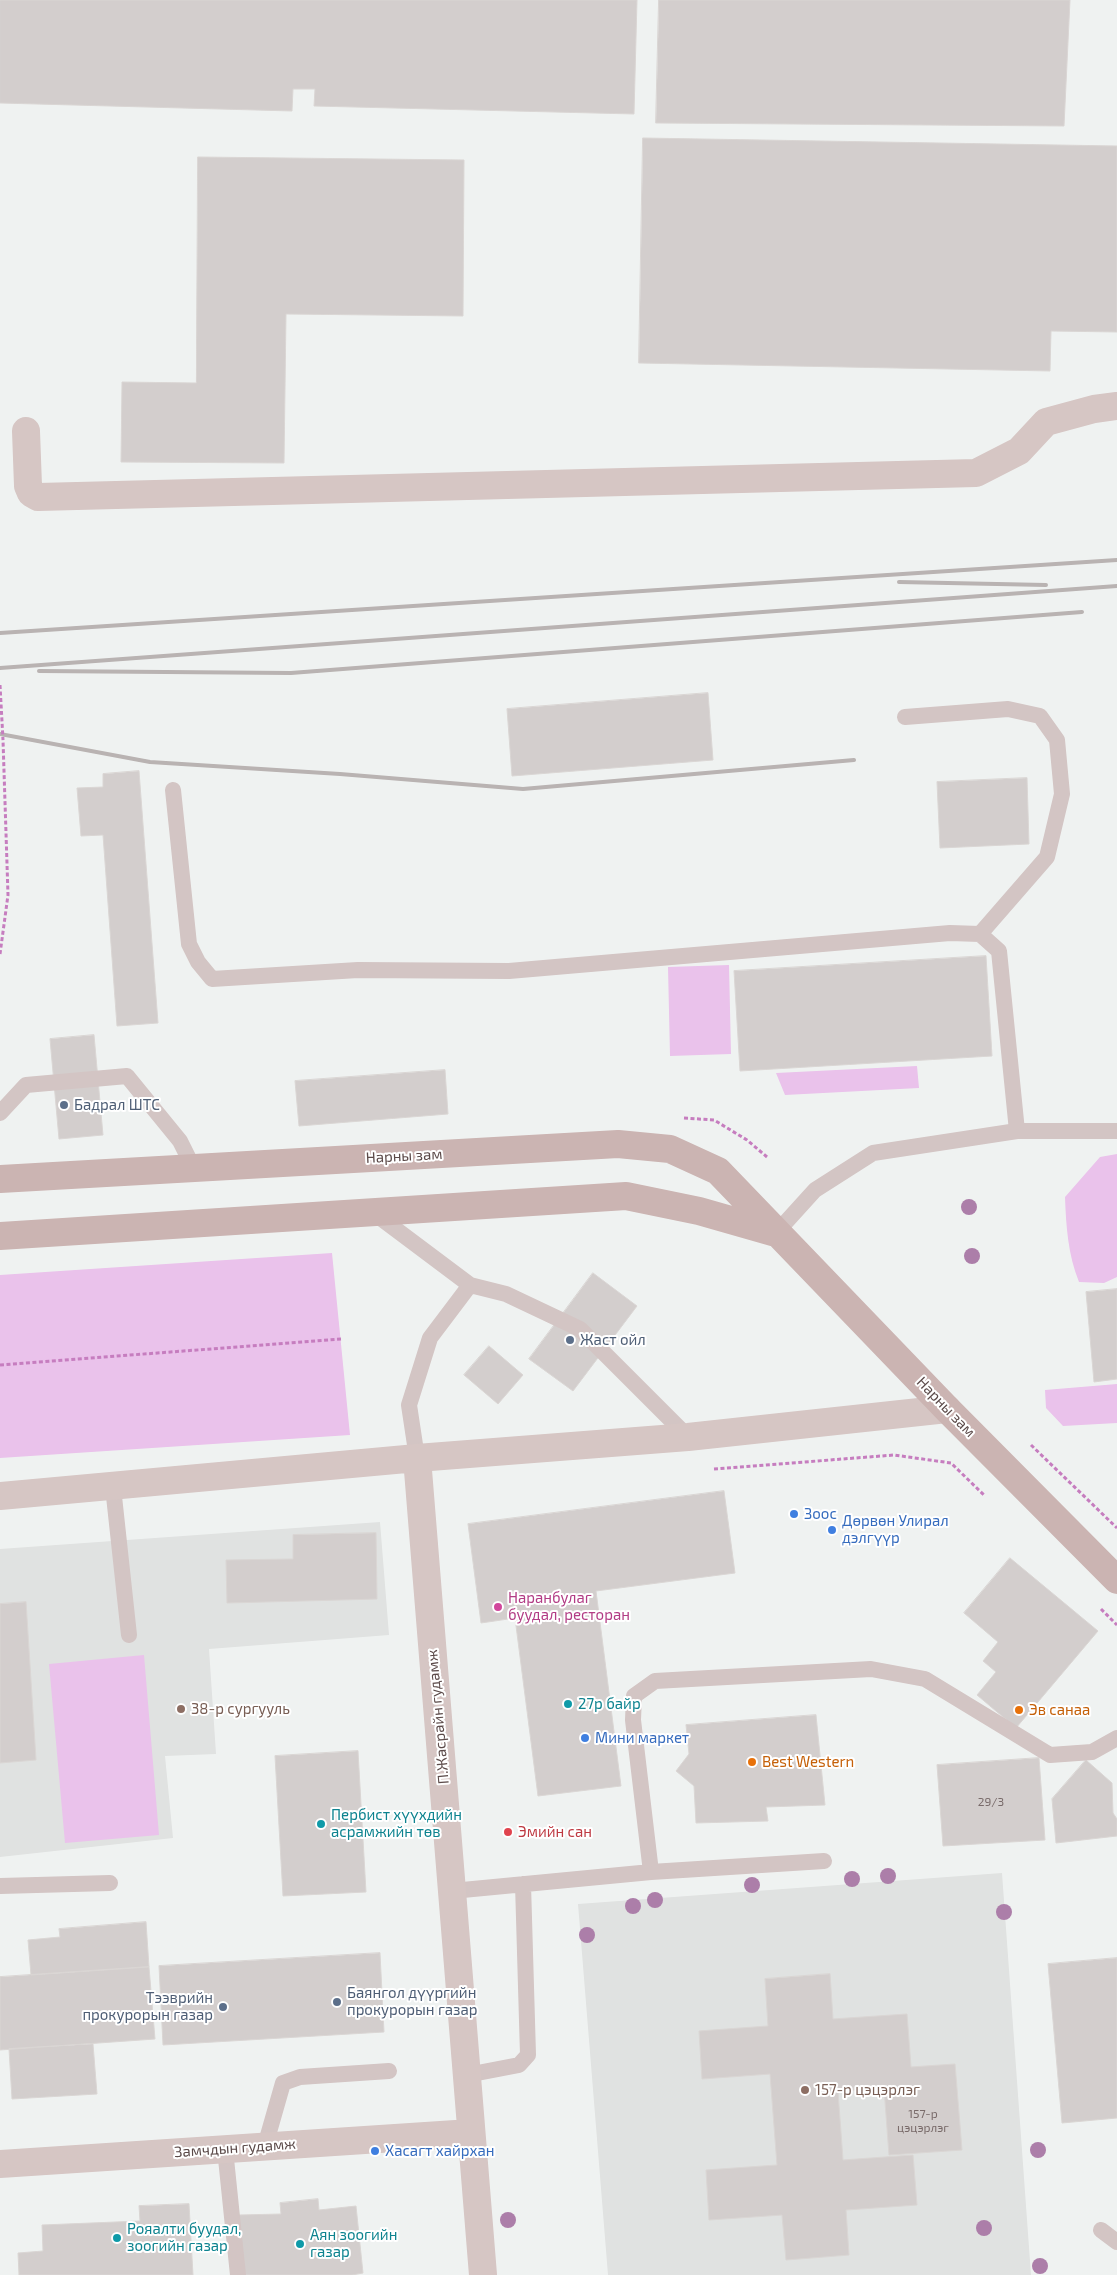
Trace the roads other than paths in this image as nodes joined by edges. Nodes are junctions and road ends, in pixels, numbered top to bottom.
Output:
1 (1117, 406) edge
2 (26, 431) dead end
3 (905, 717) dead end
4 (173, 790) dead end
5 (980, 934) junction
6 (0, 1113) edge
7 (1017, 1131) junction
8 (1117, 1131) edge
9 (193, 1167) junction
10 (0, 1178) edge
11 (374, 1213) junction
12 (776, 1233) junction
13 (0, 1236) edge
14 (470, 1285) junction
15 (947, 1409) junction
16 (688, 1437) junction
17 (417, 1458) junction
18 (113, 1487) junction
19 (0, 1496) edge
20 (1117, 1580) edge
21 (129, 1635) dead end
22 (1117, 1738) edge
23 (824, 1861) dead end
24 (651, 1872) junction
25 (110, 1883) dead end
26 (523, 1884) junction
27 (0, 1886) edge
28 (452, 1891) junction
29 (389, 2071) dead end
30 (466, 2075) junction
31 (471, 2133) junction
32 (265, 2146) junction
33 (225, 2149) junction
34 (0, 2164) edge
35 (1101, 2230) dead end
36 (1117, 2242) edge
37 (238, 2275) edge
38 (483, 2275) edge

1 - 2 street
3 - 5 lane
4 - 5 lane
5 - 7 lane
6 - 9 lane
7 - 8 lane
7 - 12 lane
9 - 10 main road, Нарны зам
9 - 12 main road, Нарны зам
11 - 12 main road
11 - 13 main road
11 - 14 lane
12 - 15 main road, Нарны зам
14 - 16 lane
14 - 17 lane
15 - 16 street
15 - 20 main road, Нарны зам
16 - 17 street
17 - 18 street
17 - 28 street, П.Жасрайн гудамж
18 - 19 street
18 - 21 lane
22 - 24 lane
23 - 24 lane
24 - 26 lane
25 - 27 lane
26 - 28 lane
26 - 30 lane
28 - 30 street, П.Жасрайн гудамж
29 - 32 lane
30 - 31 street, П.Жасрайн гудамж
31 - 32 street, Замчдын гудамж
31 - 38 street, П.Жасрайн гудамж
32 - 33 street, Замчдын гудамж
33 - 34 street, Замчдын гудамж
33 - 37 lane
35 - 36 lane

